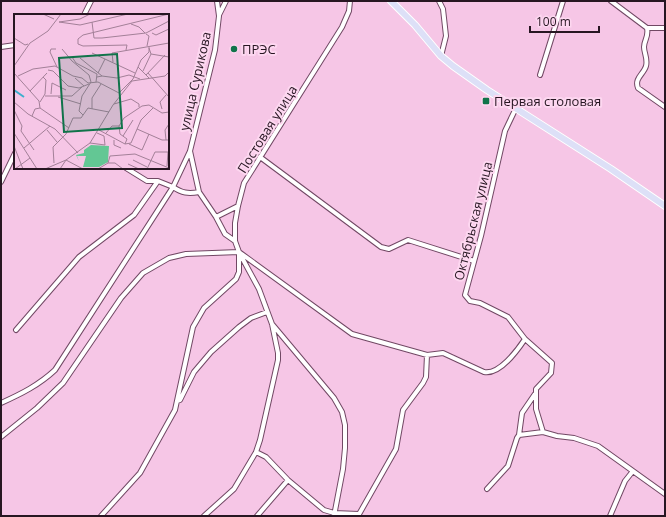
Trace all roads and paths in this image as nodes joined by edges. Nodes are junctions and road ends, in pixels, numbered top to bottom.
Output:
1 (91, 1) edge
2 (217, 1) edge
3 (226, 1) edge
4 (391, 1) edge
5 (439, 1) edge
6 (563, 1) edge
7 (611, 1) edge
8 (351, 2) edge
9 (84, 14) edge
10 (219, 16) junction
11 (647, 28) junction
12 (665, 28) edge
13 (14, 45) edge
14 (1, 47) edge
15 (441, 56) junction
16 (540, 75) dead end
17 (665, 107) edge
18 (516, 108) junction
19 (190, 151) junction
20 (14, 155) edge
21 (260, 157) junction
22 (128, 169) edge
23 (1, 182) edge
24 (158, 182) junction
25 (172, 187) junction
26 (198, 192) junction
27 (238, 206) junction
28 (665, 206) edge
29 (216, 217) junction
30 (235, 241) junction
31 (239, 252) junction
32 (474, 260) junction
33 (267, 312) junction
34 (272, 324) junction
35 (16, 330) dead end
36 (525, 339) junction
37 (427, 355) junction
38 (536, 394) junction
39 (177, 401) junction
40 (1, 404) edge
41 (543, 432) junction
42 (519, 435) junction
43 (1, 437) edge
44 (256, 452) junction
45 (633, 471) junction
46 (288, 480) junction
47 (487, 489) dead end
48 (665, 494) edge
49 (334, 514) edge
50 (359, 515) edge
51 (102, 516) edge
52 (204, 516) edge
53 (257, 516) edge
54 (610, 516) edge

1 - 9 street
2 - 10 street, улица Сурикова
3 - 10 street, улица Сурикова
4 - 15 main road
5 - 15 street
6 - 16 street
7 - 11 street
8 - 21 street, Постовая улица
10 - 19 street, улица Сурикова
11 - 12 street
11 - 17 street
13 - 14 street
15 - 18 main road
18 - 28 main road
18 - 32 street, Октябрьская улица
19 - 25 street
19 - 26 street
20 - 23 street
21 - 27 street, Постовая улица
21 - 32 street
22 - 24 street
24 - 25 street
24 - 35 street
25 - 26 street
25 - 40 street
26 - 29 street
27 - 29 street
27 - 30 street, Постовая улица
29 - 30 street
30 - 31 street, Постовая улица
31 - 33 street
31 - 37 street
31 - 39 street, Постовая улица
31 - 43 street
32 - 36 street, Октябрьская улица
33 - 34 street
33 - 39 street, Постовая улица
34 - 44 street
34 - 49 street
36 - 37 street
36 - 38 street, Октябрьская улица
37 - 50 street
38 - 41 street
38 - 42 street
39 - 51 street, Постовая улица
41 - 42 street
41 - 45 street
42 - 47 street
44 - 46 street
44 - 52 street
45 - 48 street
45 - 54 street
46 - 49 street
46 - 53 street
49 - 50 street

